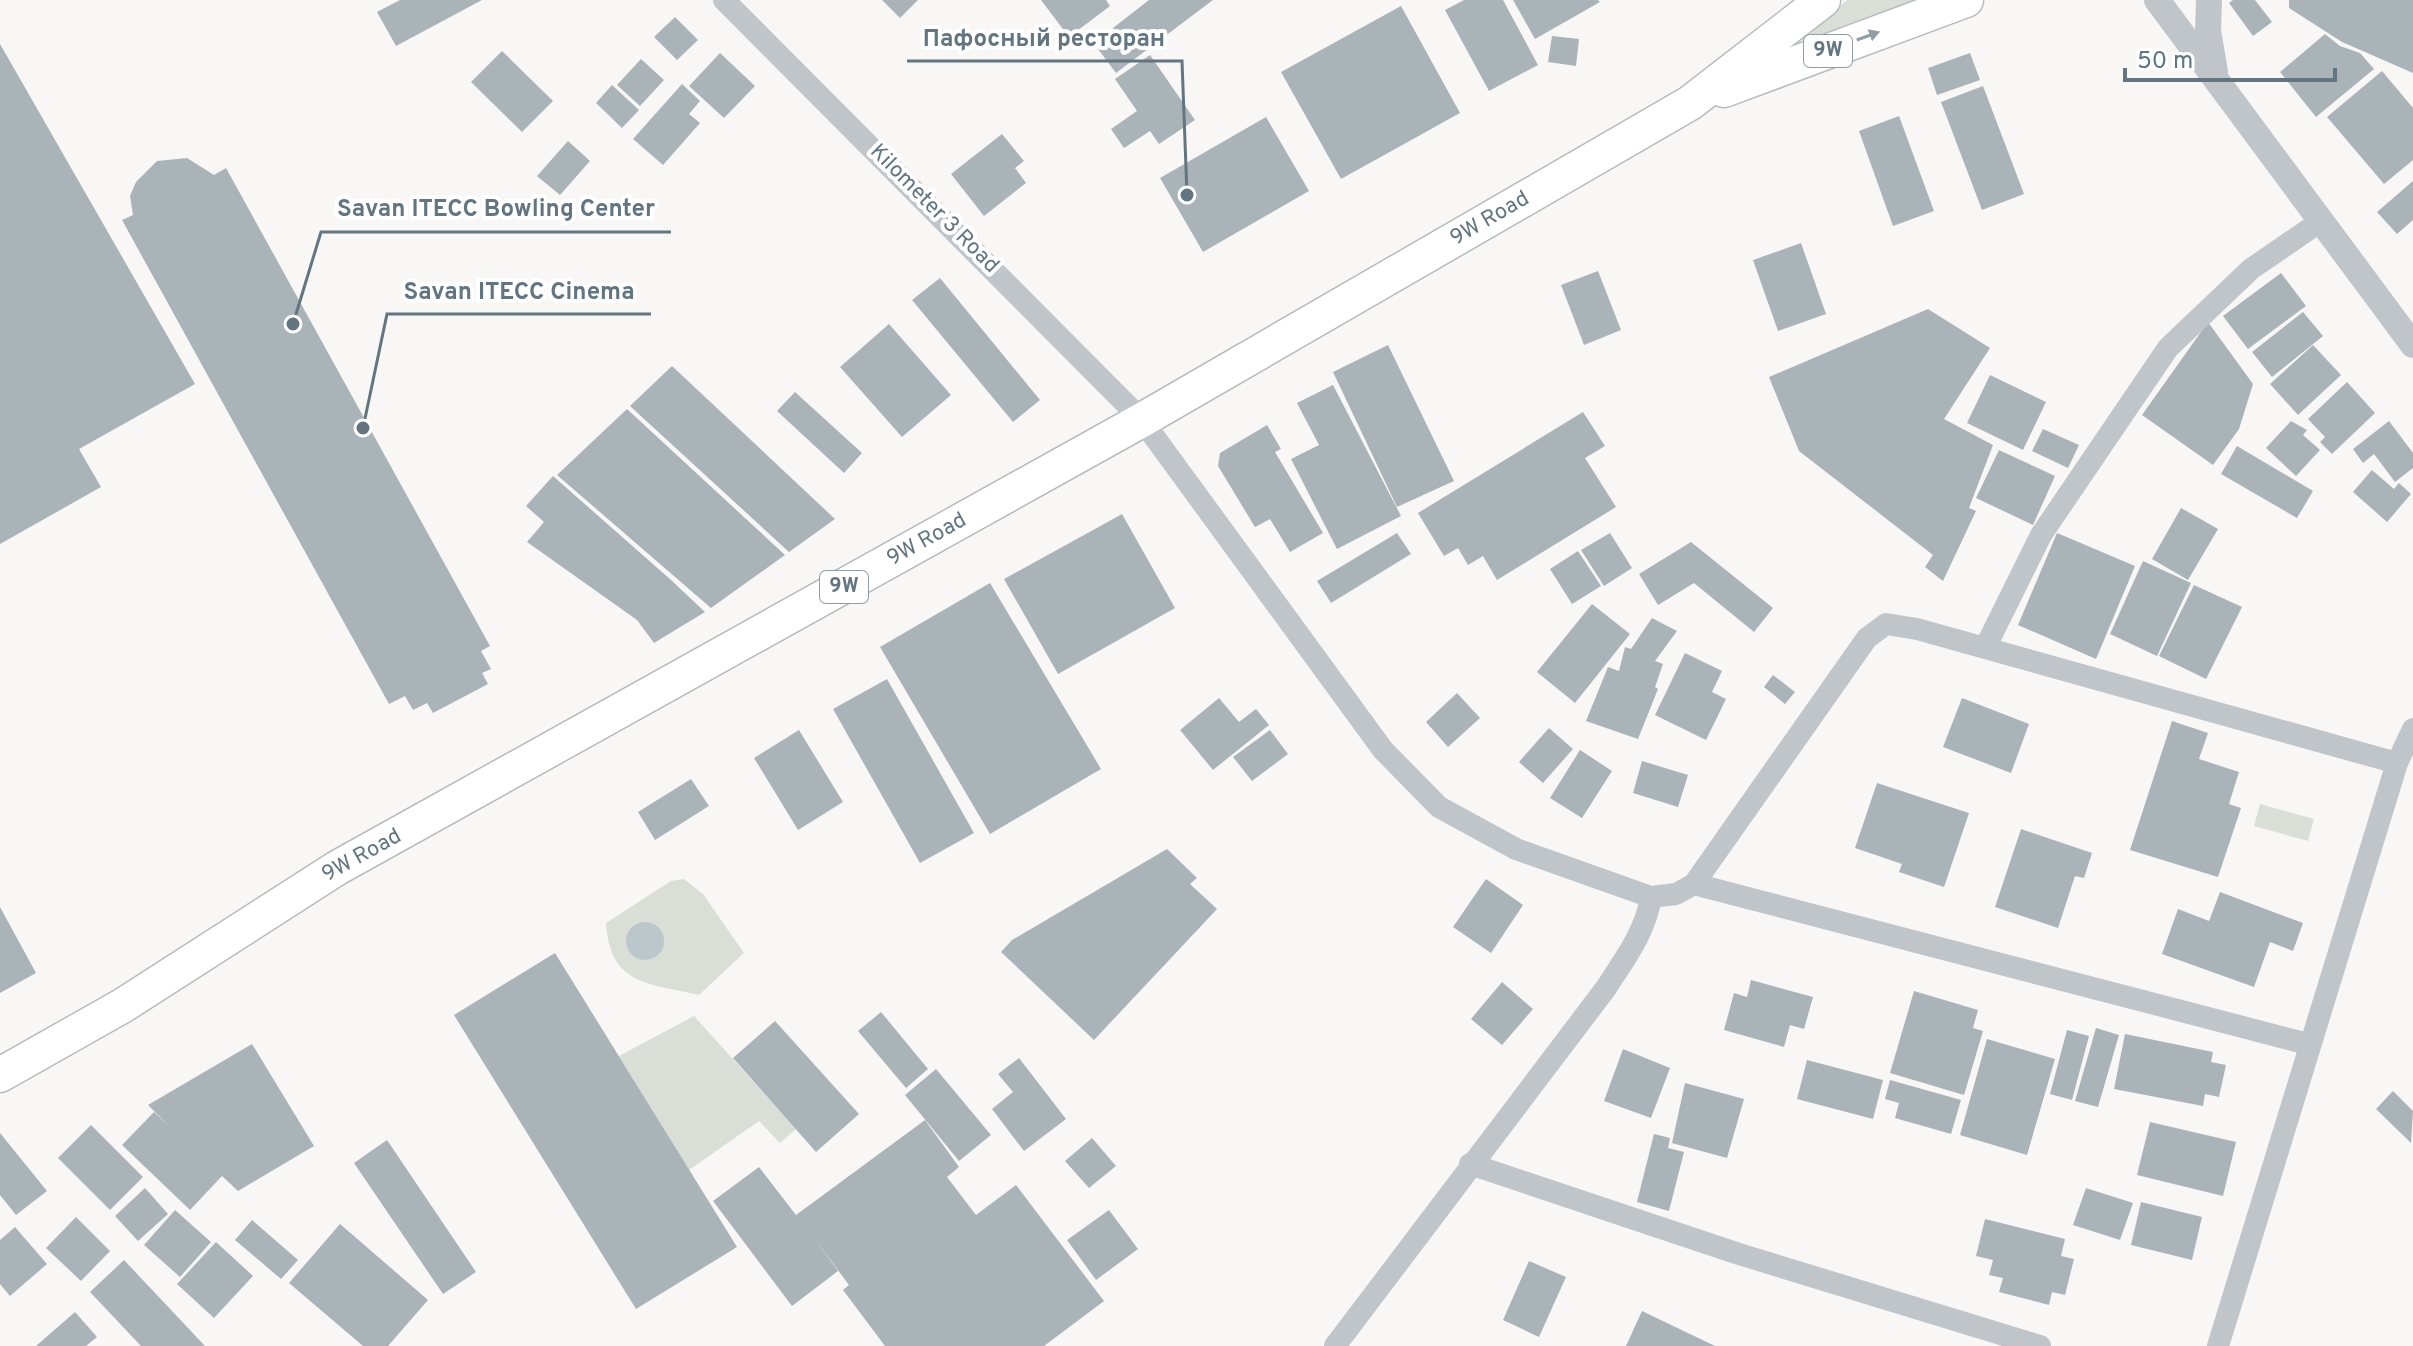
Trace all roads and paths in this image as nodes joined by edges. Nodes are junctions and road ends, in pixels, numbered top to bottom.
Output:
1 (724, 0) edge
2 (1823, 0) edge
3 (1966, 0) edge
4 (2157, 0) edge
5 (2209, 0) edge
6 (2216, 80) junction
7 (1690, 103) junction
8 (2321, 221) junction
9 (2413, 345) edge
10 (1142, 420) junction
11 (1985, 648) junction
12 (2413, 729) edge
13 (2397, 763) junction
14 (1694, 884) junction
15 (1651, 897) junction
16 (2308, 1044) junction
17 (0, 1075) edge
18 (1470, 1164) junction
19 (1335, 1346) edge
20 (2040, 1346) edge
21 (2218, 1346) edge

1 - 10 street, Kilometer 3 Road
2 - 7 main road, 9W Road / 9W
7 -> 3 main road, 9W Road / 9W
4 - 6 street
5 - 6 street
6 - 8 street
7 - 10 main road, 9W Road / 9W
8 - 9 street
8 - 11 street
10 - 15 street, Kilometer 3 Road
10 - 17 main road, 9W Road / 9W
11 - 13 street
11 - 14 street
12 - 13 street
13 - 16 street
14 - 15 street
14 - 16 street
15 - 18 street
16 - 21 street
18 - 19 street
18 - 20 street

